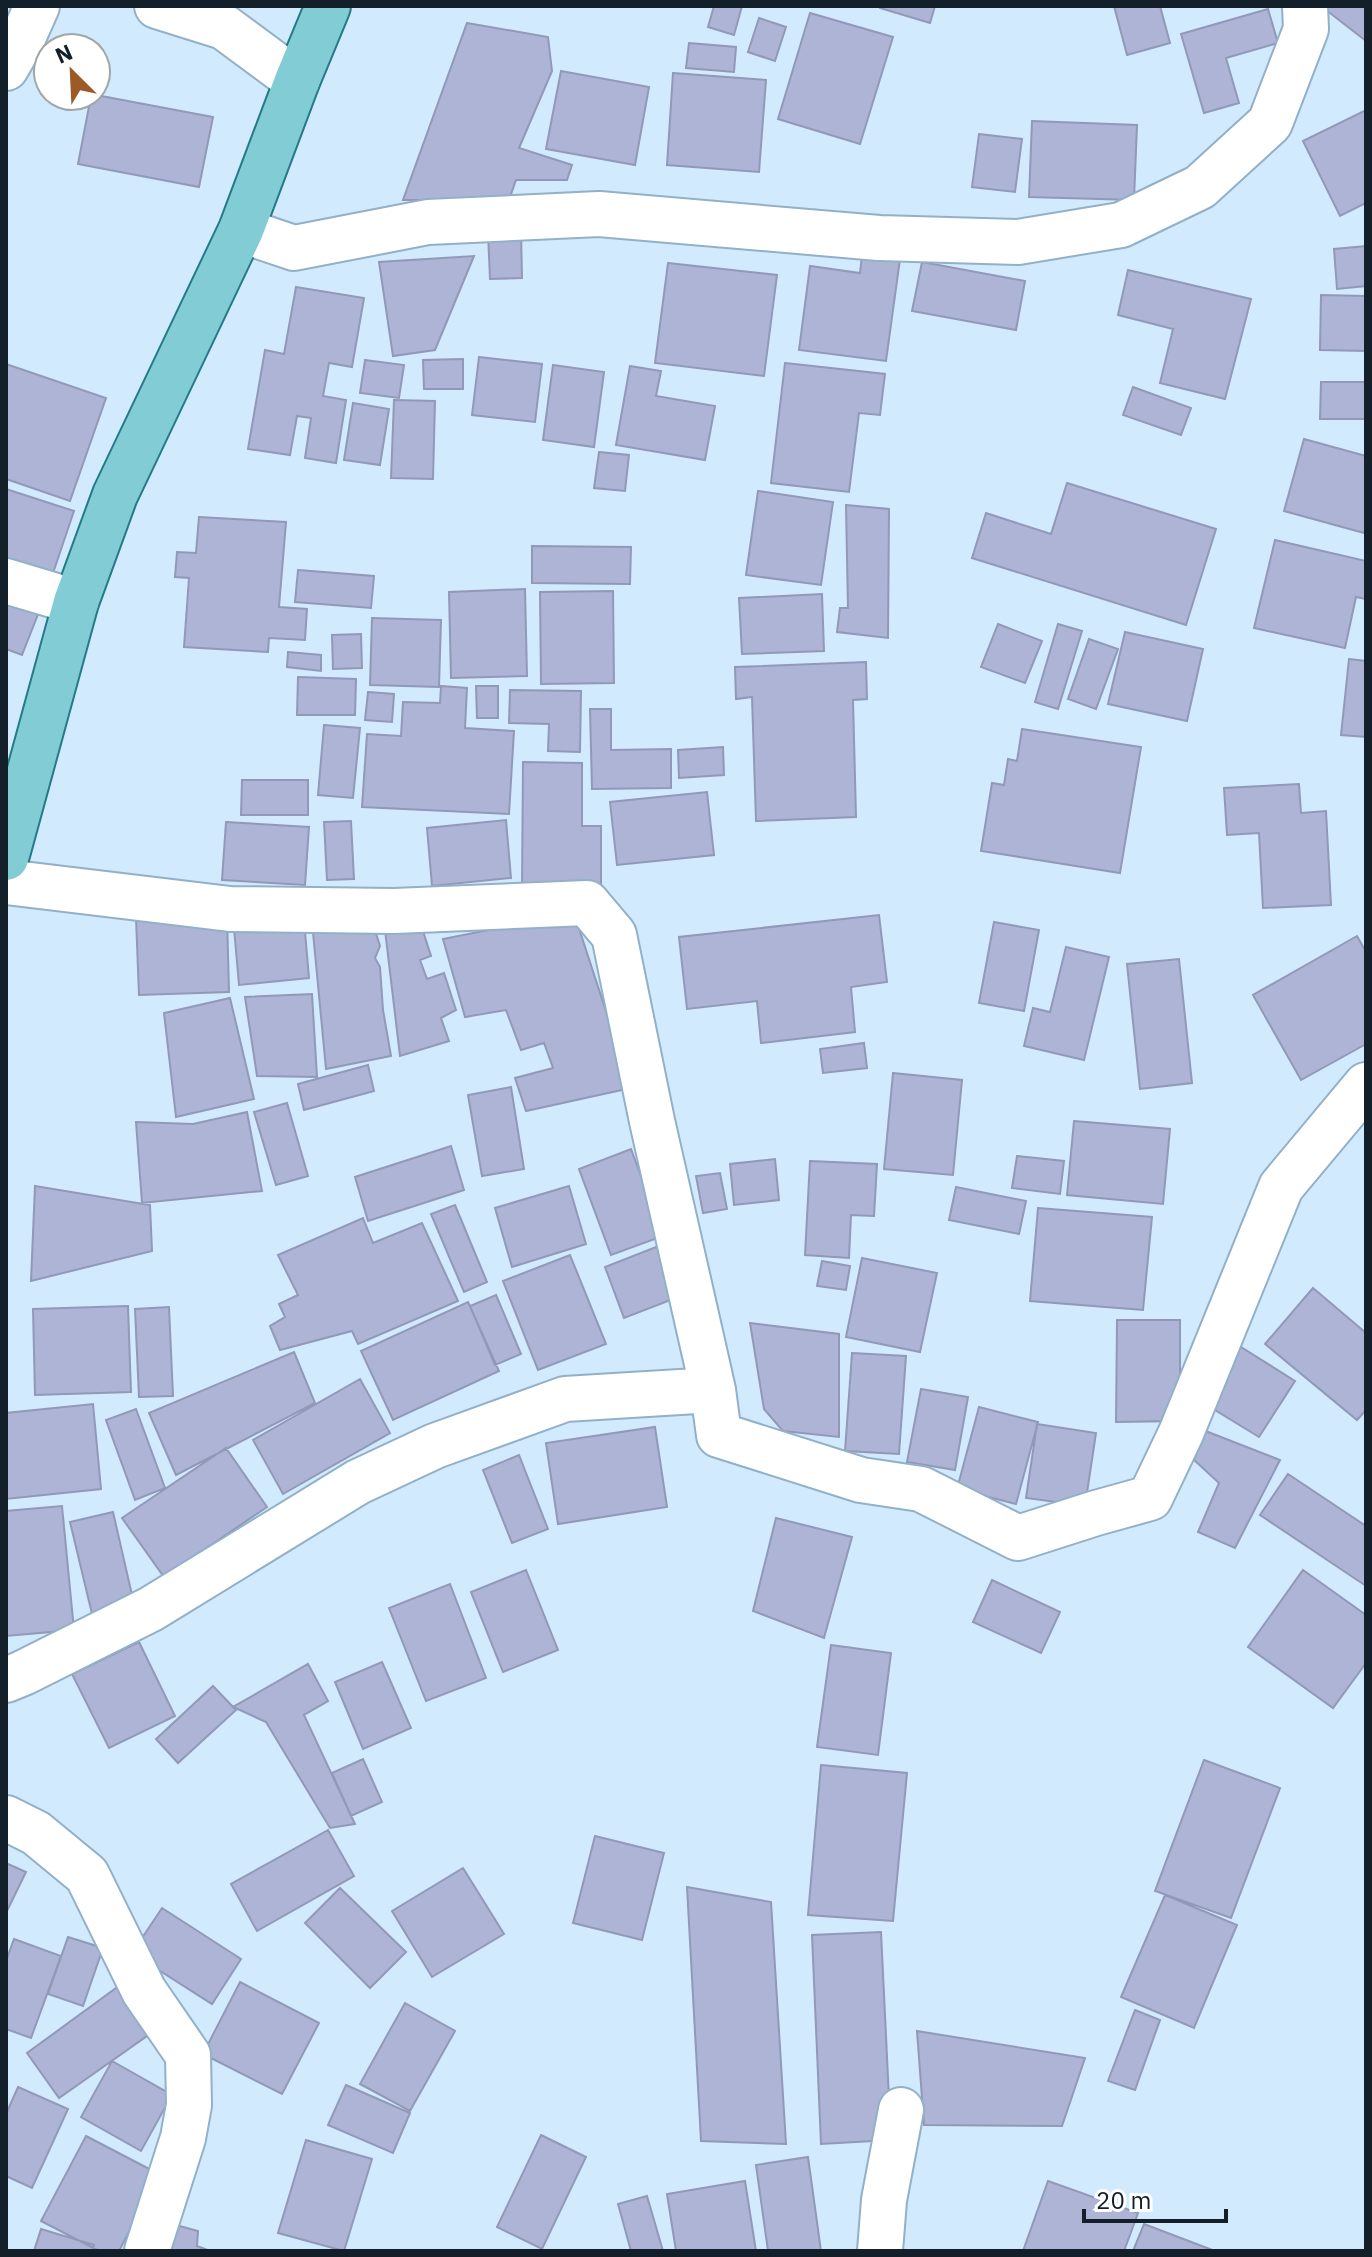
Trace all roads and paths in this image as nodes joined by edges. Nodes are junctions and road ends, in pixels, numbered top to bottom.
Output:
1 (37, 6) edge
2 (157, 6) edge
3 (328, 6) edge
4 (1305, 6) edge
5 (6, 68) edge
6 (297, 81) junction
7 (241, 230) junction
8 (6, 581) edge
9 (76, 602) junction
10 (6, 858) edge
11 (6, 882) edge
12 (1366, 1085) edge
13 (713, 1390) junction
14 (6, 1680) edge
15 (6, 1818) edge
16 (901, 2110) dead end
17 (147, 2251) edge
18 (880, 2251) edge

1 - 5 street
2 - 6 street
3 - 6 main road
4 - 7 street
6 - 7 main road
7 - 9 main road
8 - 9 street
9 - 10 main road
11 - 13 street
12 - 13 street
13 - 14 street
15 - 17 street
16 - 18 street

